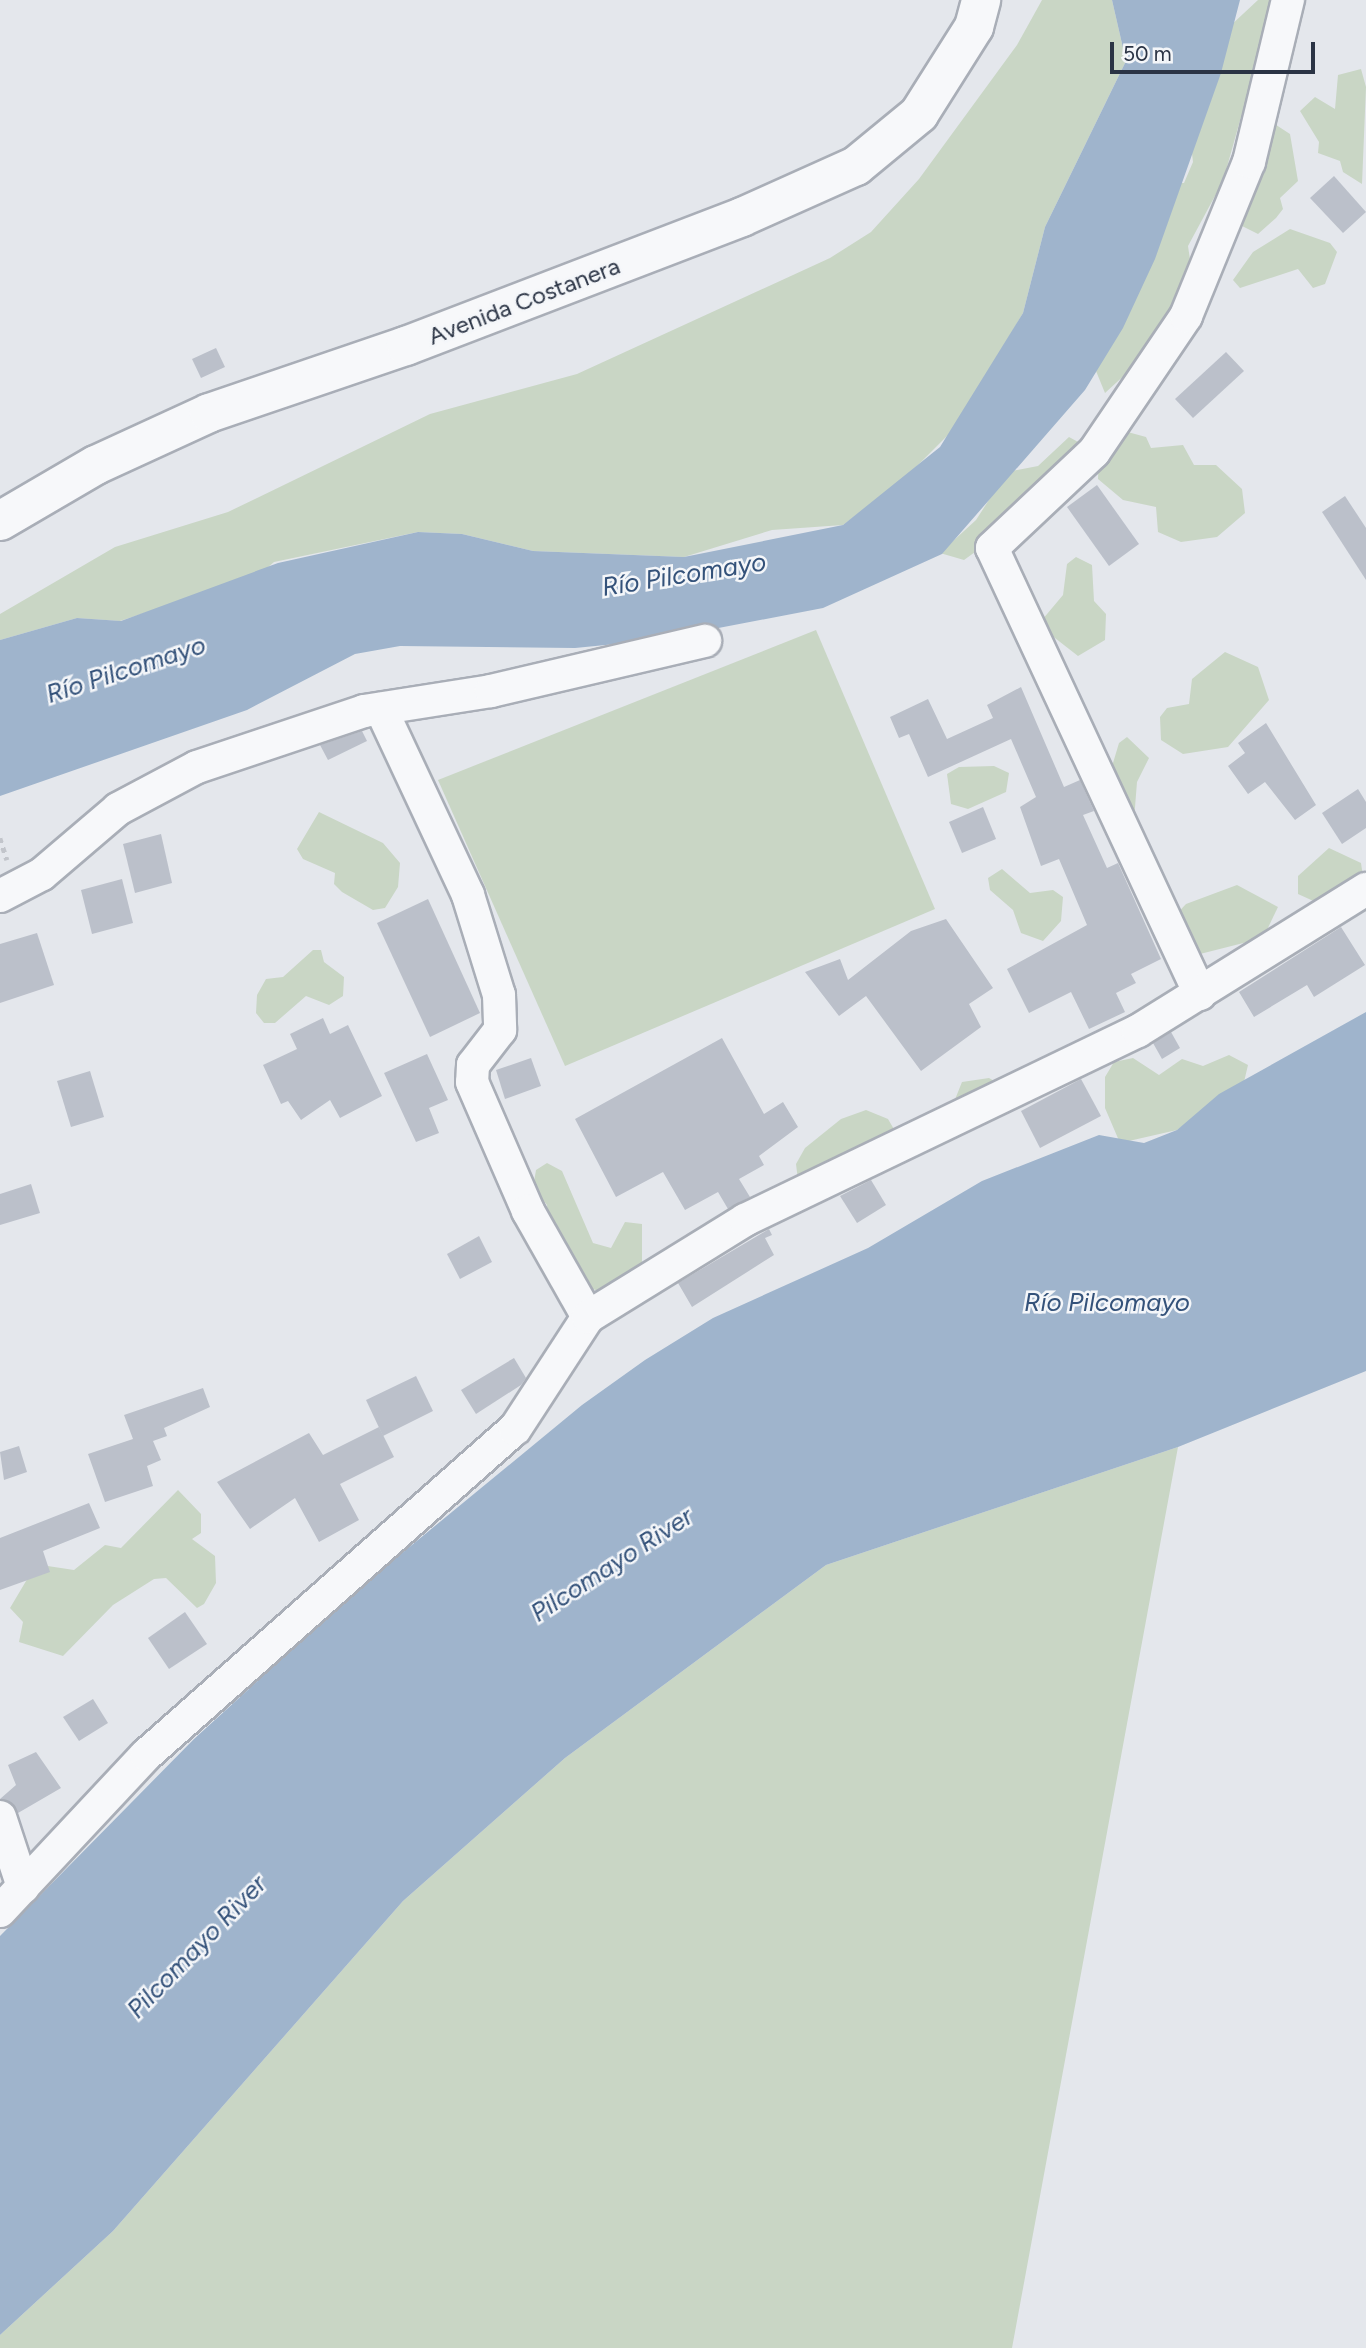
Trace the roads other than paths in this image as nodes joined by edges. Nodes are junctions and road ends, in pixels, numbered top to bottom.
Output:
1 (981, 0) edge
2 (1288, 0) edge
3 (0, 521) edge
4 (705, 641) dead end
5 (381, 709) junction
6 (1366, 889) edge
7 (0, 896) edge
8 (1200, 993) junction
9 (588, 1317) junction
10 (0, 1817) edge
11 (23, 1887) junction
12 (0, 1911) edge

1 - 3 street, Avenida Costanera
2 - 8 street
4 - 5 street
5 - 7 street
5 - 9 street
6 - 8 street
8 - 9 street
9 - 11 street
10 - 11 street
11 - 12 street

